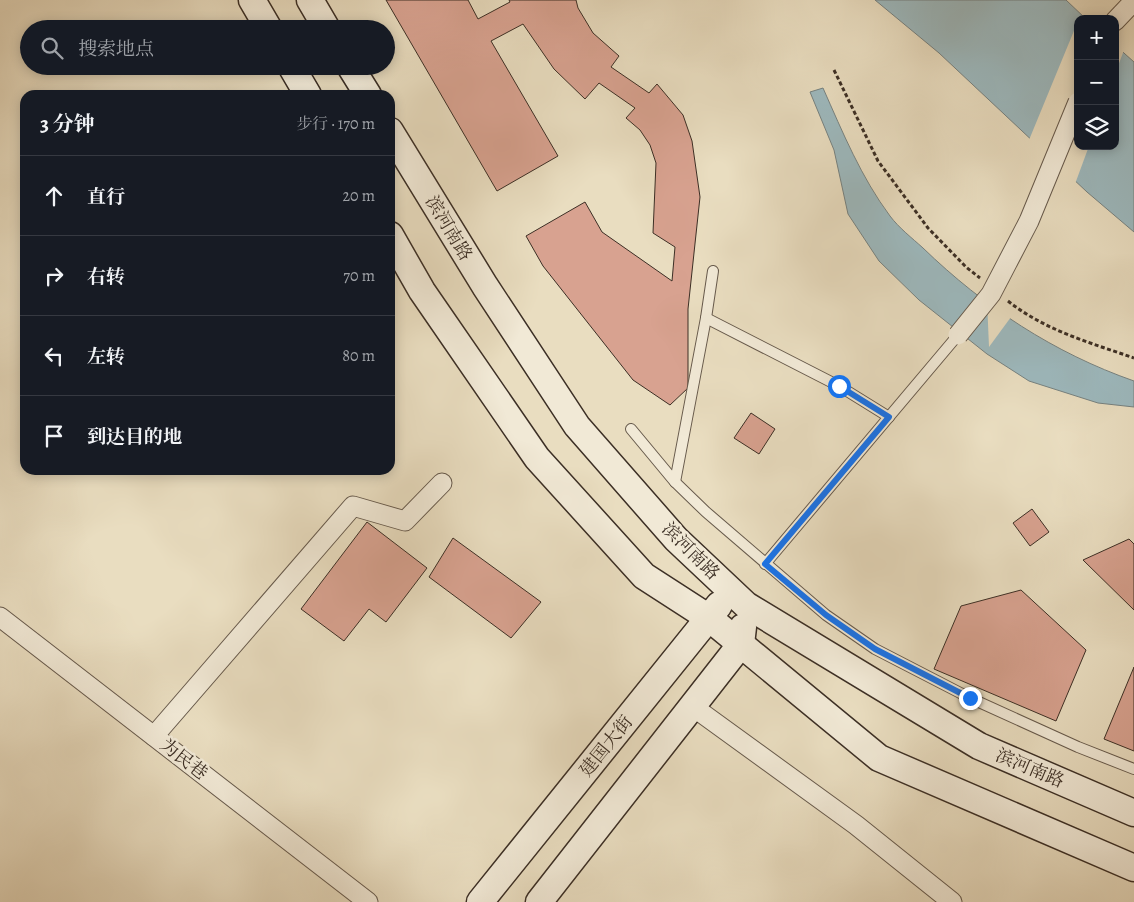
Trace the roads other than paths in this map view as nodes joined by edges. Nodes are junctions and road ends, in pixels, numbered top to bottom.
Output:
1 (252, 0) edge
2 (310, 0) edge
3 (1134, 1) edge
4 (1119, 16) edge
5 (264, 20) edge
6 (322, 20) edge
7 (296, 75) edge
8 (356, 75) edge
9 (305, 90) edge
10 (365, 90) edge
11 (1077, 105) edge
12 (395, 139) edge
13 (395, 244) edge
14 (712, 271) dead end
15 (706, 318) junction
16 (958, 335) joint
17 (889, 417) junction
18 (630, 429) dead end
19 (675, 482) junction
20 (442, 483) dead end
21 (765, 564) junction
22 (738, 597) junction
23 (0, 617) edge
24 (709, 618) junction
25 (741, 644) junction
26 (692, 706) junction
27 (154, 736) junction
28 (1134, 769) edge
29 (1134, 813) edge
30 (1134, 868) edge
31 (368, 902) edge
32 (480, 902) edge
33 (539, 902) edge
34 (952, 902) edge

1 - 5 main road
2 - 6 main road
3 - 4 street
7 - 9 main road
8 - 10 main road
11 - 16 street, bridge
12 - 22 main road, 滨河南路
13 - 24 main road
14 - 15 lane
15 - 17 lane
15 - 19 lane
16 - 17 lane
17 - 21 lane
18 - 19 lane
19 - 21 lane
20 - 27 street
21 - 28 lane
22 - 24 main road, 建国大街
22 - 25 main road
22 - 29 main road, 滨河南路
23 - 27 street, 为民巷
24 - 25 main road
24 - 32 main road, 建国大街
25 - 26 main road
25 - 30 main road
26 - 33 main road
26 - 34 street
27 - 31 street, 为民巷

